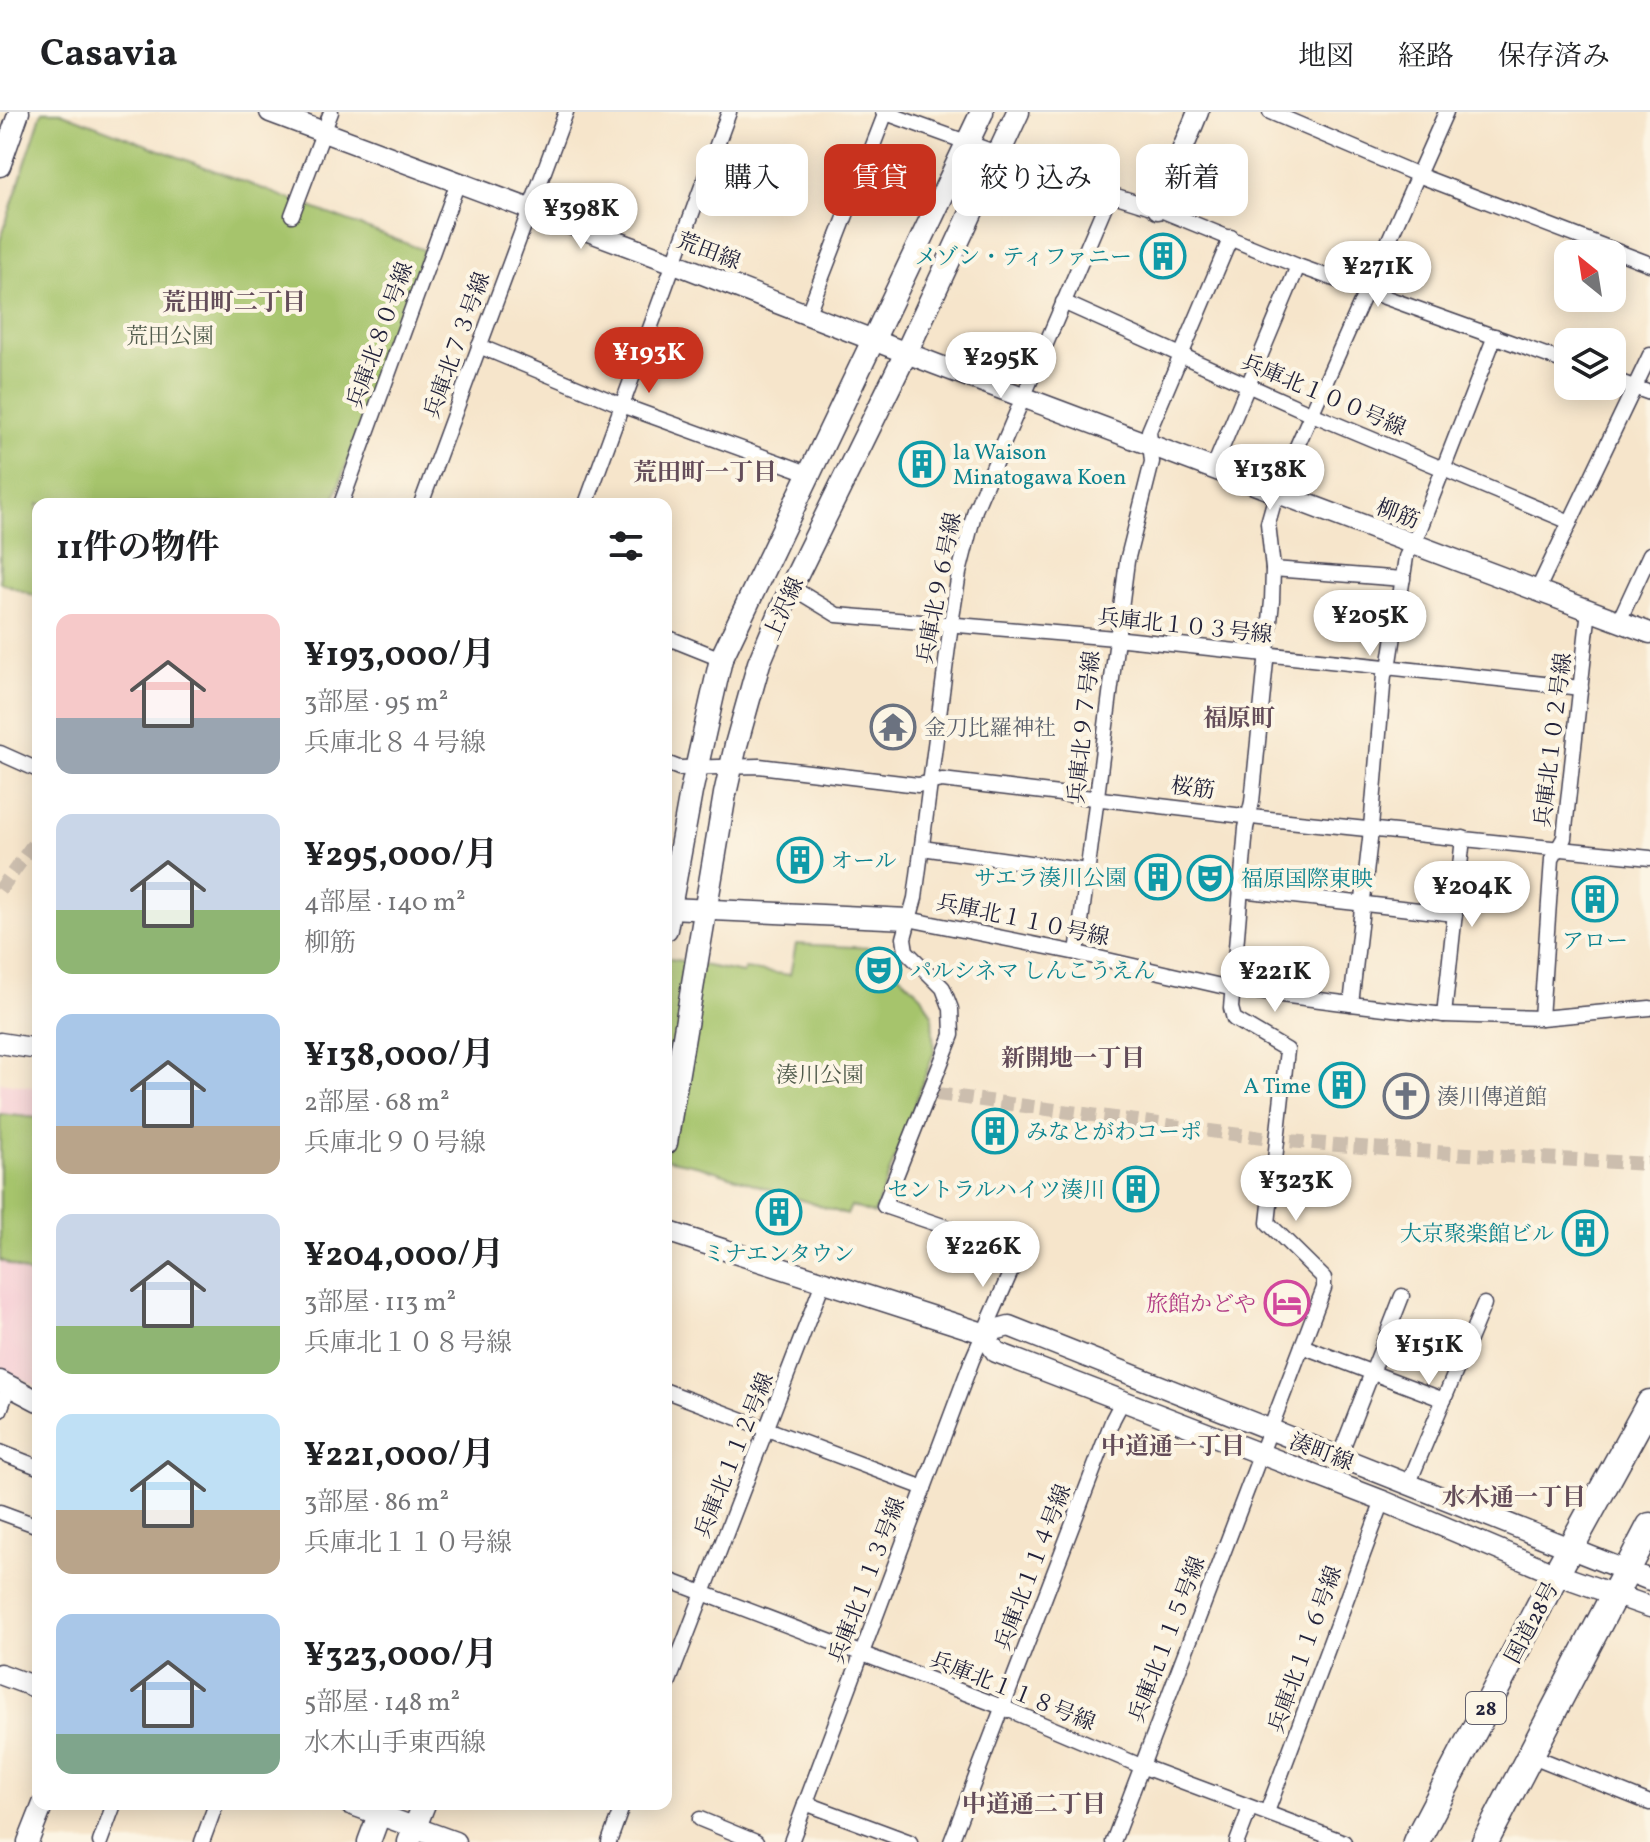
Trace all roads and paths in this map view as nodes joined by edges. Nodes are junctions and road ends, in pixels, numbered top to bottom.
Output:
1 (19, 112) edge
2 (270, 112) edge
3 (331, 112) edge
4 (566, 112) edge
5 (729, 112) edge
6 (885, 112) edge
7 (982, 112) edge
8 (1018, 112) edge
9 (1198, 112) edge
10 (1270, 112) edge
11 (1446, 112) edge
12 (325, 132) junction
13 (968, 142) junction
14 (973, 144) edge
15 (1002, 144) edge
16 (1185, 144) edge
17 (0, 166) edge
18 (1418, 175) junction
19 (458, 182) junction
20 (529, 208) junction
21 (292, 215) dead end
22 (968, 216) edge
23 (1100, 216) edge
24 (1176, 216) edge
25 (1231, 237) junction
26 (674, 263) junction
27 (1650, 264) edge
28 (1298, 266) junction
29 (1367, 289) junction
30 (1063, 302) junction
31 (808, 313) junction
32 (1495, 336) junction
33 (873, 340) junction
34 (479, 346) junction
35 (906, 353) junction
36 (1181, 355) junction
37 (1650, 355) edge
38 (1554, 358) edge
39 (1626, 384) edge
40 (1247, 385) junction
41 (1634, 387) junction
42 (1650, 393) edge
43 (1024, 397) junction
44 (621, 405) junction
45 (1312, 414) junction
46 (1153, 446) junction
47 (1213, 469) junction
48 (1442, 469) junction
49 (808, 473) junction
50 (1277, 491) junction
51 (343, 498) edge
52 (423, 498) edge
53 (588, 498) edge
54 (1570, 522) junction
55 (1413, 544) junction
56 (1650, 554) edge
57 (1273, 569) junction
58 (1403, 579) junction
59 (791, 587) junction
60 (1537, 591) junction
61 (1589, 609) junction
62 (1619, 621) junction
63 (951, 624) junction
64 (1650, 633) edge
65 (1115, 638) junction
66 (672, 639) edge
67 (1268, 656) junction
68 (721, 659) junction
69 (1386, 669) junction
70 (1581, 688) junction
71 (0, 753) edge
72 (672, 765) edge
73 (32, 767) edge
74 (731, 767) junction
75 (697, 768) junction
76 (930, 782) junction
77 (1098, 797) junction
78 (1249, 816) junction
79 (1370, 828) junction
80 (1463, 838) junction
81 (922, 848) junction
82 (1558, 849) junction
83 (1650, 858) edge
84 (1087, 871) junction
85 (1240, 890) junction
86 (672, 897) edge
87 (1363, 904) junction
88 (707, 910) junction
89 (1455, 914) junction
90 (672, 917) edge
91 (908, 919) junction
92 (1077, 953) junction
93 (1234, 989) junction
94 (1351, 1004) junction
95 (1650, 1008) edge
96 (1444, 1015) junction
97 (1541, 1018) junction
98 (0, 1043) edge
99 (32, 1048) edge
100 (930, 1092) joint
101 (672, 1109) edge
102 (672, 1233) edge
103 (823, 1282) junction
104 (1402, 1296) dead end
105 (1484, 1304) dead end
106 (983, 1333) junction
107 (1302, 1346) junction
108 (1371, 1373) junction
109 (4, 1384) edge
110 (672, 1393) edge
111 (32, 1398) edge
112 (1123, 1400) junction
113 (1444, 1400) junction
114 (1650, 1403) edge
115 (0, 1410) edge
116 (768, 1429) junction
117 (1270, 1431) junction
118 (0, 1452) edge
119 (1261, 1453) junction
120 (1339, 1457) junction
121 (32, 1465) edge
122 (1408, 1485) junction
123 (924, 1488) junction
124 (1383, 1501) junction
125 (0, 1512) edge
126 (32, 1524) edge
127 (1650, 1526) edge
128 (1571, 1547) junction
129 (1556, 1574) junction
130 (672, 1581) edge
131 (1630, 1582) edge
132 (702, 1592) junction
133 (1650, 1607) edge
134 (862, 1654) junction
135 (672, 1673) edge
136 (0, 1674) edge
137 (32, 1686) edge
138 (1002, 1707) junction
139 (1530, 1755) junction
140 (1141, 1766) junction
141 (805, 1803) junction
142 (1650, 1803) edge
143 (1250, 1808) junction
144 (41, 1810) edge
145 (112, 1810) edge
146 (214, 1810) edge
147 (381, 1810) edge
148 (422, 1810) edge
149 (621, 1810) edge
150 (1267, 1812) junction
151 (700, 1819) dead end
152 (412, 1835) edge
153 (28, 1842) edge
154 (100, 1842) edge
155 (202, 1842) edge
156 (369, 1842) edge
157 (455, 1842) edge
158 (609, 1842) edge
159 (756, 1842) edge
160 (791, 1842) edge
161 (910, 1842) edge
162 (951, 1842) edge
163 (1113, 1842) edge
164 (1237, 1842) edge
165 (1344, 1842) edge
166 (1416, 1842) edge
167 (1485, 1842) edge

1 - 17 street
2 - 12 street, 荒田線
3 - 12 street
4 - 20 street, 兵庫北７３号線
5 - 26 street
6 - 13 street
6 - 31 street
7 - 13 main road, 上沢線
8 - 15 main road, 上沢線
9 - 16 street
10 - 18 street
11 - 18 street
12 - 19 street, 荒田線
12 - 21 street
13 - 14 street
13 - 33 main road, 上沢線
18 - 27 street
18 - 29 street
19 - 20 street, 荒田線
19 - 51 street, 兵庫北８０号線
20 - 26 street, 荒田線
20 - 34 street, 兵庫北７３号線
22 - 35 main road, 上沢線
23 - 30 street, 兵庫北９６号線
24 - 25 street
25 - 28 street
25 - 36 street, 兵庫北９７号線
26 - 31 street, 荒田線
26 - 44 street
28 - 29 street
28 - 40 street
29 - 32 street
29 - 45 street
30 - 36 street, 兵庫北１００号線
30 - 43 street, 兵庫北９６号線
31 - 33 street, 荒田線
32 - 38 street
32 - 48 street
33 - 35 street, 荒田線
33 - 49 main road, 上沢線
34 - 44 street
34 - 52 street, 兵庫北７３号線
35 - 43 street, 柳筋
35 - 59 main road, 上沢線
36 - 40 street, 兵庫北１００号線
36 - 46 street, 兵庫北９７号線
37 - 41 street
39 - 41 street
40 - 45 street, 兵庫北１００号線
40 - 47 street
41 - 42 street
41 - 54 street
43 - 46 street, 柳筋
43 - 63 street, 兵庫北９６号線
44 - 49 street
44 - 53 street
45 - 48 street, 兵庫北１００号線
45 - 50 street
46 - 47 street, 柳筋
46 - 65 street, 兵庫北９７号線
47 - 50 street, 柳筋
48 - 54 street, 兵庫北１００号線
48 - 55 street
49 - 68 main road, 上沢線
50 - 55 street, 柳筋
50 - 57 street
54 - 60 street
55 - 58 street
55 - 60 street, 柳筋
56 - 62 street
57 - 58 street
57 - 67 street
58 - 69 street
59 - 63 street, 兵庫北１０３号線
59 - 74 main road, 上沢線
60 - 61 street, 柳筋
61 - 62 street, 柳筋
61 - 70 street, 兵庫北１０２号線
62 - 64 street, 柳筋
63 - 65 street, 兵庫北１０３号線
63 - 76 street, 兵庫北９６号線
65 - 67 street, 兵庫北１０３号線
65 - 77 street, 兵庫北９７号線
66 - 68 street
67 - 69 street, 兵庫北１０３号線
67 - 78 street
68 - 75 main road, 上沢線
69 - 70 street, 兵庫北１０３号線
69 - 79 street
70 - 82 street, 兵庫北１０２号線
71 - 73 street
72 - 75 street, 桜筋
74 - 75 street, 桜筋
74 - 76 street, 桜筋
74 - 88 main road, 上沢線
75 - 86 main road, 上沢線
76 - 77 street, 桜筋
76 - 81 street, 兵庫北９６号線
77 - 78 street, 桜筋
77 - 84 street, 兵庫北９７号線
78 - 79 street, 桜筋
78 - 85 street
79 - 80 street, 桜筋
79 - 87 street
80 - 82 street, 桜筋
80 - 89 street
81 - 84 street
81 - 91 street, 兵庫北９６号線
82 - 83 street, 桜筋
82 - 97 street, 兵庫北１０２号線
84 - 92 street, 兵庫北９７号線
85 - 87 street
85 - 93 street
87 - 89 street
87 - 94 street
88 - 90 street, 兵庫北１１０号線
88 - 91 street, 兵庫北１１０号線
88 - 101 main road, 上沢線
89 - 96 street
91 - 92 street, 兵庫北１１０号線
91 - 100 street, 兵庫北９６号線
92 - 93 street, 兵庫北１１０号線
93 - 94 street, 兵庫北１１０号線
93 - 107 street, 兵庫北１１５号線
94 - 96 street, 兵庫北１１０号線
95 - 97 street, 兵庫北１１０号線
96 - 97 street, 兵庫北１１０号線
98 - 99 street
100 - 106 street, 兵庫北１１３号線
102 - 103 street, 湊町線
103 - 106 street, 湊町線
103 - 116 street, 兵庫北１１２号線
104 - 108 street
105 - 113 street
106 - 112 street, 湊町線
106 - 117 street, 湊町線
106 - 123 street, 兵庫北１１３号線
107 - 108 street
107 - 117 street, 兵庫北１１５号線
108 - 113 street
108 - 120 street
109 - 111 street
109 - 115 street
110 - 116 street
112 - 119 street, 湊町線
112 - 138 street, 兵庫北１１４号線
113 - 122 street
114 - 128 highway, 国道28号 / 28
116 - 123 street
116 - 132 street, 兵庫北１１２号線
117 - 119 street, 兵庫北１１５号線
117 - 120 street, 湊町線
118 - 121 street
119 - 124 street, 湊町線
119 - 140 street, 兵庫北１１５号線
120 - 122 street, 湊町線
122 - 128 street, 湊町線
123 - 134 street, 兵庫北１１３号線
124 - 129 street, 湊町線
124 - 150 street, 兵庫北１１６号線
125 - 126 street
127 - 131 highway
128 - 129 highway, 国道28号 / 28
128 - 131 street, 湊町線
129 - 131 street, 湊町線
129 - 166 highway, 国道28号 / 28
130 - 132 street, 兵庫北１１８号線
131 - 133 street, 湊町線
131 - 139 highway
132 - 134 street, 兵庫北１１８号線
132 - 135 street, 兵庫北１１２号線
134 - 138 street, 兵庫北１１８号線
134 - 141 street, 兵庫北１１３号線
136 - 137 street
138 - 140 street, 兵庫北１１８号線
138 - 162 street, 兵庫北１１４号線
139 - 142 street
139 - 167 highway
140 - 143 street, 兵庫北１１８号線
140 - 163 street, 兵庫北１１５号線
141 - 160 street, 兵庫北１１３号線
141 - 161 street
143 - 150 street, 兵庫北１１８号線
143 - 164 street
144 - 153 street
145 - 154 street
146 - 155 street
147 - 152 street
147 - 156 main road
148 - 152 main road
149 - 158 street
150 - 165 street, 兵庫北１１８号線
151 - 159 street
152 - 157 street

